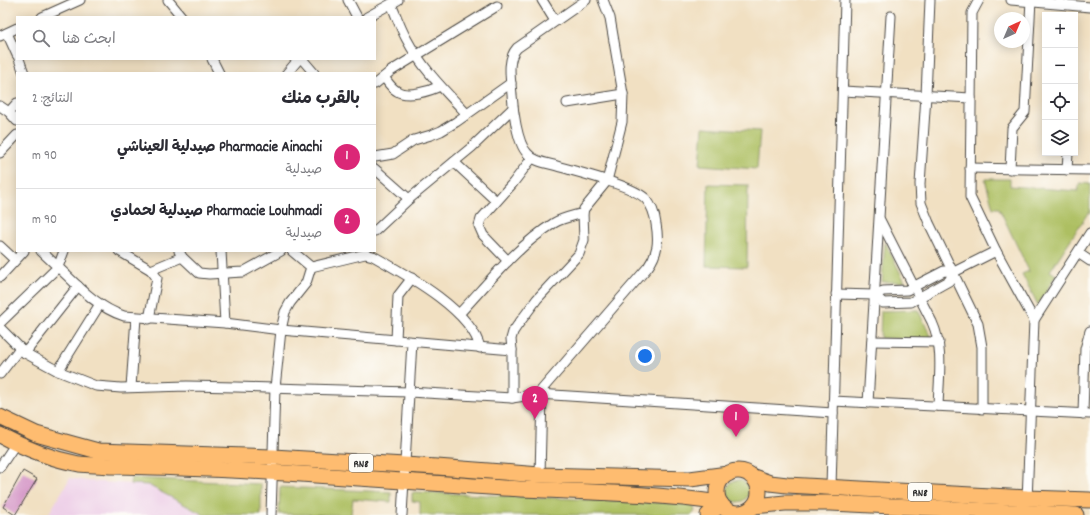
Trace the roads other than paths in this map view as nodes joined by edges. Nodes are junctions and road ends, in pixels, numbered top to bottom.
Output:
1 (168, 0) edge
2 (348, 0) edge
3 (542, 0) edge
4 (586, 0) edge
5 (602, 0) edge
6 (845, 0) edge
7 (930, 0) edge
8 (979, 0) edge
9 (1011, 0) edge
10 (77, 1) edge
11 (1031, 1) edge
12 (395, 2) edge
13 (576, 3) edge
14 (1071, 3) edge
15 (497, 6) dead end
16 (1090, 7) edge
17 (44, 16) edge
18 (181, 16) edge
19 (356, 16) edge
20 (369, 16) edge
21 (891, 16) dead end
22 (555, 22) junction
23 (16, 28) edge
24 (2, 35) edge
25 (16, 54) edge
26 (416, 55) junction
27 (19, 60) edge
28 (212, 60) edge
29 (300, 60) edge
30 (302, 60) edge
31 (24, 72) edge
32 (218, 72) edge
33 (288, 72) edge
34 (313, 72) edge
35 (384, 77) junction
36 (376, 83) edge
37 (511, 83) junction
38 (440, 86) junction
39 (843, 91) junction
40 (623, 94) junction
41 (886, 94) junction
42 (926, 96) junction
43 (971, 98) junction
44 (567, 103) dead end
45 (16, 104) edge
46 (0, 106) edge
47 (513, 108) junction
48 (9, 112) junction
49 (467, 114) junction
50 (16, 120) edge
51 (16, 136) edge
52 (0, 153) edge
53 (1068, 156) edge
54 (376, 157) edge
55 (532, 158) junction
56 (454, 162) junction
57 (970, 168) junction
58 (1010, 169) junction
59 (376, 170) edge
60 (1067, 170) junction
61 (1090, 170) edge
62 (607, 181) junction
63 (409, 199) junction
64 (496, 201) junction
65 (583, 213) junction
66 (879, 219) junction
67 (376, 230) edge
68 (1090, 233) edge
69 (0, 246) edge
70 (996, 251) junction
71 (23, 252) edge
72 (42, 252) edge
73 (64, 252) edge
74 (120, 252) edge
75 (221, 252) edge
76 (279, 252) edge
77 (293, 252) edge
78 (353, 252) edge
79 (1078, 252) junction
80 (180, 254) edge
81 (346, 259) junction
82 (15, 260) junction
83 (508, 261) junction
84 (1090, 261) edge
85 (58, 267) junction
86 (311, 267) junction
87 (151, 270) junction
88 (954, 272) junction
89 (222, 274) junction
90 (0, 277) edge
91 (412, 278) junction
92 (78, 286) junction
93 (915, 287) junction
94 (836, 294) junction
95 (875, 295) junction
96 (920, 297) junction
97 (100, 304) junction
98 (459, 314) junction
99 (136, 318) junction
100 (150, 319) junction
101 (1034, 320) junction
102 (0, 323) edge
103 (225, 323) junction
104 (0, 328) edge
105 (281, 330) junction
106 (1090, 330) edge
107 (396, 340) junction
108 (872, 341) junction
109 (412, 342) junction
110 (939, 342) junction
111 (480, 348) junction
112 (23, 350) junction
113 (512, 350) junction
114 (58, 371) junction
115 (0, 374) edge
116 (131, 388) junction
117 (275, 388) junction
118 (409, 392) junction
119 (540, 395) junction
120 (512, 398) junction
121 (833, 401) junction
122 (868, 403) junction
123 (938, 406) junction
124 (982, 408) junction
125 (1030, 411) junction
126 (833, 413) junction
127 (1086, 414) edge
128 (0, 416) edge
129 (0, 435) edge
130 (16, 443) junction
131 (273, 457) junction
132 (377, 464) junction
133 (405, 465) junction
134 (0, 467) edge
135 (272, 473) junction
136 (728, 474) junction
137 (540, 475) junction
138 (752, 476) junction
139 (690, 479) junction
140 (378, 480) junction
141 (404, 481) junction
142 (787, 485) junction
143 (830, 487) junction
144 (689, 498) junction
145 (1090, 500) edge
146 (720, 503) junction
147 (785, 503) junction
148 (1027, 506) junction
149 (743, 512) edge
150 (271, 515) edge
151 (402, 515) edge
152 (708, 515) edge
153 (1076, 515) edge

1 - 18 street
2 - 19 street
3 - 22 street
4 - 13 street
5 - 40 street
6 - 39 street
7 - 42 street
8 - 43 street
9 - 11 street
10 - 17 street
11 - 14 street
11 - 58 street
12 - 20 street
12 - 26 street
13 - 22 street
14 - 16 street
15 - 26 street
21 - 41 street
22 - 37 street
23 - 24 street
24 - 25 street
26 - 35 street
26 - 38 street
27 - 31 street
28 - 32 street
29 - 33 street
30 - 34 street
35 - 36 street
35 - 38 street
37 - 47 street
37 - 49 street
38 - 49 street
39 - 41 street
39 - 94 street
40 - 44 street
40 - 62 street
41 - 42 street
41 - 66 street
42 - 43 street
42 - 88 street
43 - 57 street
45 - 48 street
46 - 48 street
47 - 55 street
47 - 56 street
48 - 50 street
49 - 54 street
51 - 52 street
53 - 60 street
55 - 62 street
55 - 64 street
56 - 63 street
56 - 64 street
57 - 58 street
57 - 70 street
58 - 60 street
59 - 63 street
60 - 61 street
62 - 65 street
62 - 119 street
63 - 67 street
64 - 83 street
65 - 83 street
65 - 113 street
66 - 93 street
66 - 95 street
68 - 79 street
69 - 82 street
70 - 88 street
70 - 101 street
71 - 82 street
72 - 85 street
73 - 85 street
74 - 87 street
75 - 89 street
76 - 89 street
77 - 86 street
78 - 81 street
79 - 84 street
79 - 101 street
80 - 87 street
80 - 89 street
81 - 86 street
81 - 91 street
82 - 90 street
83 - 98 street
85 - 92 street
85 - 102 street
86 - 105 street
87 - 100 street
88 - 93 street
88 - 96 street
88 - 124 street
89 - 103 street
91 - 98 street
91 - 107 street
92 - 97 street
92 - 112 street
93 - 95 street
93 - 96 street
94 - 95 street
94 - 121 street
95 - 96 street
95 - 108 street
96 - 110 street
97 - 99 street
97 - 114 street
98 - 111 street
99 - 100 street
99 - 116 street
100 - 103 street
101 - 125 street
103 - 105 street
104 - 112 street
105 - 107 street
105 - 117 street
106 - 127 street
107 - 109 street
108 - 110 street
108 - 122 street
109 - 111 street
109 - 118 street
110 - 123 street
111 - 113 street
112 - 114 street
112 - 115 street
113 - 120 street
114 - 116 street
116 - 117 street
117 - 118 street
117 - 131 street
118 - 120 street
118 - 133 street
119 - 120 street
119 - 126 street
119 - 137 street
121 - 122 street
121 - 126 street
122 - 123 street
123 - 124 street
124 - 125 street
125 - 127 street
125 - 148 street
126 - 143 street
128 - 131 main road, RN8
129 - 130 main road, RN8
130 - 134 street
130 - 135 main road, RN8
131 - 132 main road, RN8
131 - 135 street
132 - 133 main road, RN8
132 - 140 main road
133 - 137 main road, RN8
133 - 141 street
135 - 140 main road, RN8
135 - 150 street
136 - 138 main road, RN8
136 - 139 main road, RN8
136 - 146 main road
137 - 139 main road, RN8
138 - 142 main road, RN8
138 - 149 main road
139 - 144 main road
140 - 141 main road, RN8
141 - 144 main road, RN8
141 - 151 street
142 - 143 main road, RN8
142 - 147 main road
143 - 148 main road, RN8
144 - 146 main road, RN8
145 - 148 main road, RN8
146 - 149 main road, RN8
146 - 152 main road
147 - 148 main road, RN8
147 - 149 main road, RN8
148 - 153 main road, RN8

